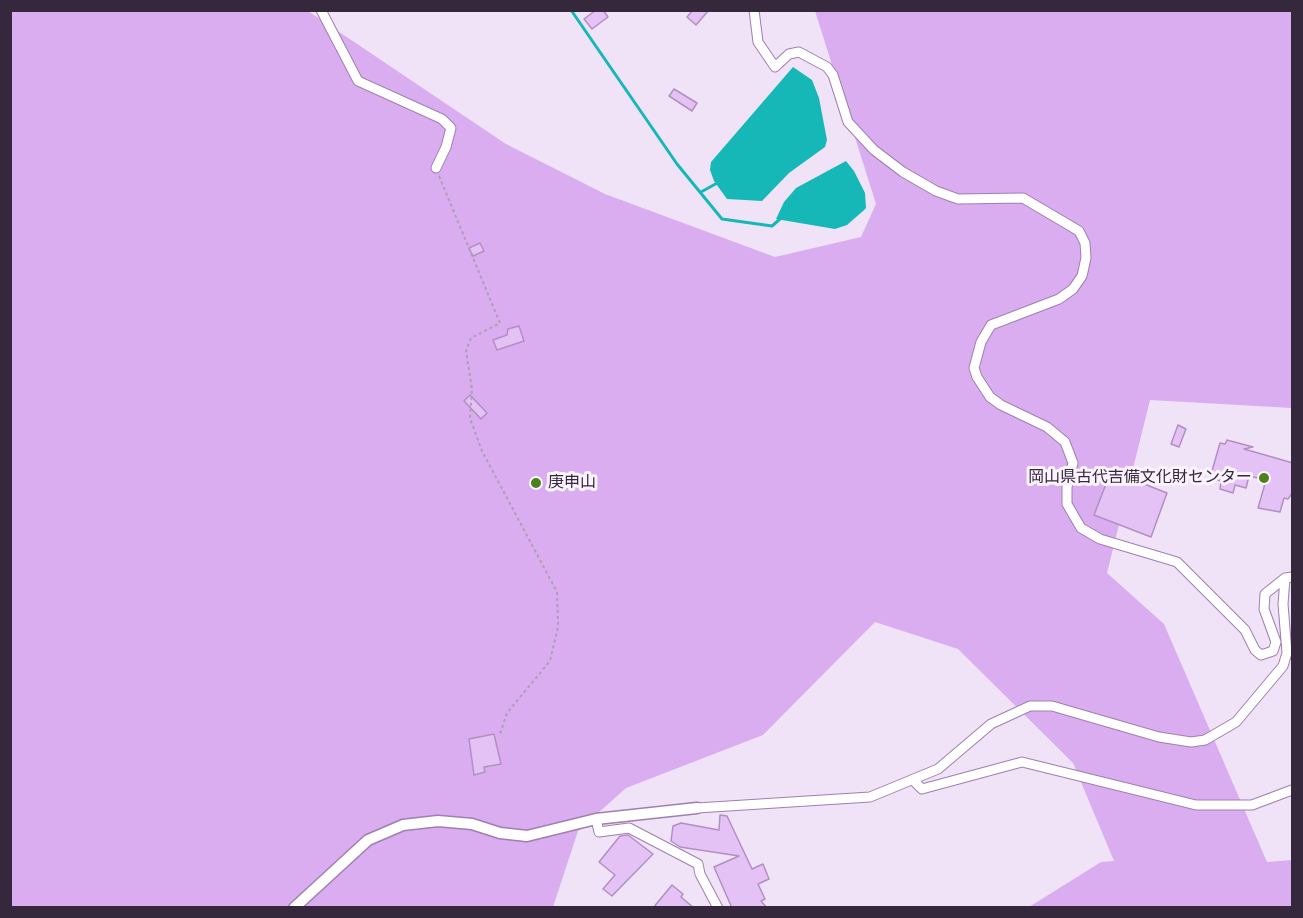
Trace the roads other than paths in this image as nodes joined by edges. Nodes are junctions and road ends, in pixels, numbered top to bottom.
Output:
1 (321, 10) edge
2 (754, 10) edge
3 (436, 168) road end
4 (1289, 577) edge
5 (913, 780) junction
6 (1293, 790) edge
7 (698, 808) joint
8 (596, 819) junction
9 (294, 908) edge
10 (718, 908) edge

1 - 3 street
2 - 4 street
4 - 5 street
5 - 6 street
5 - 7 street
7 - 8 street
8 - 9 street
8 - 10 street

